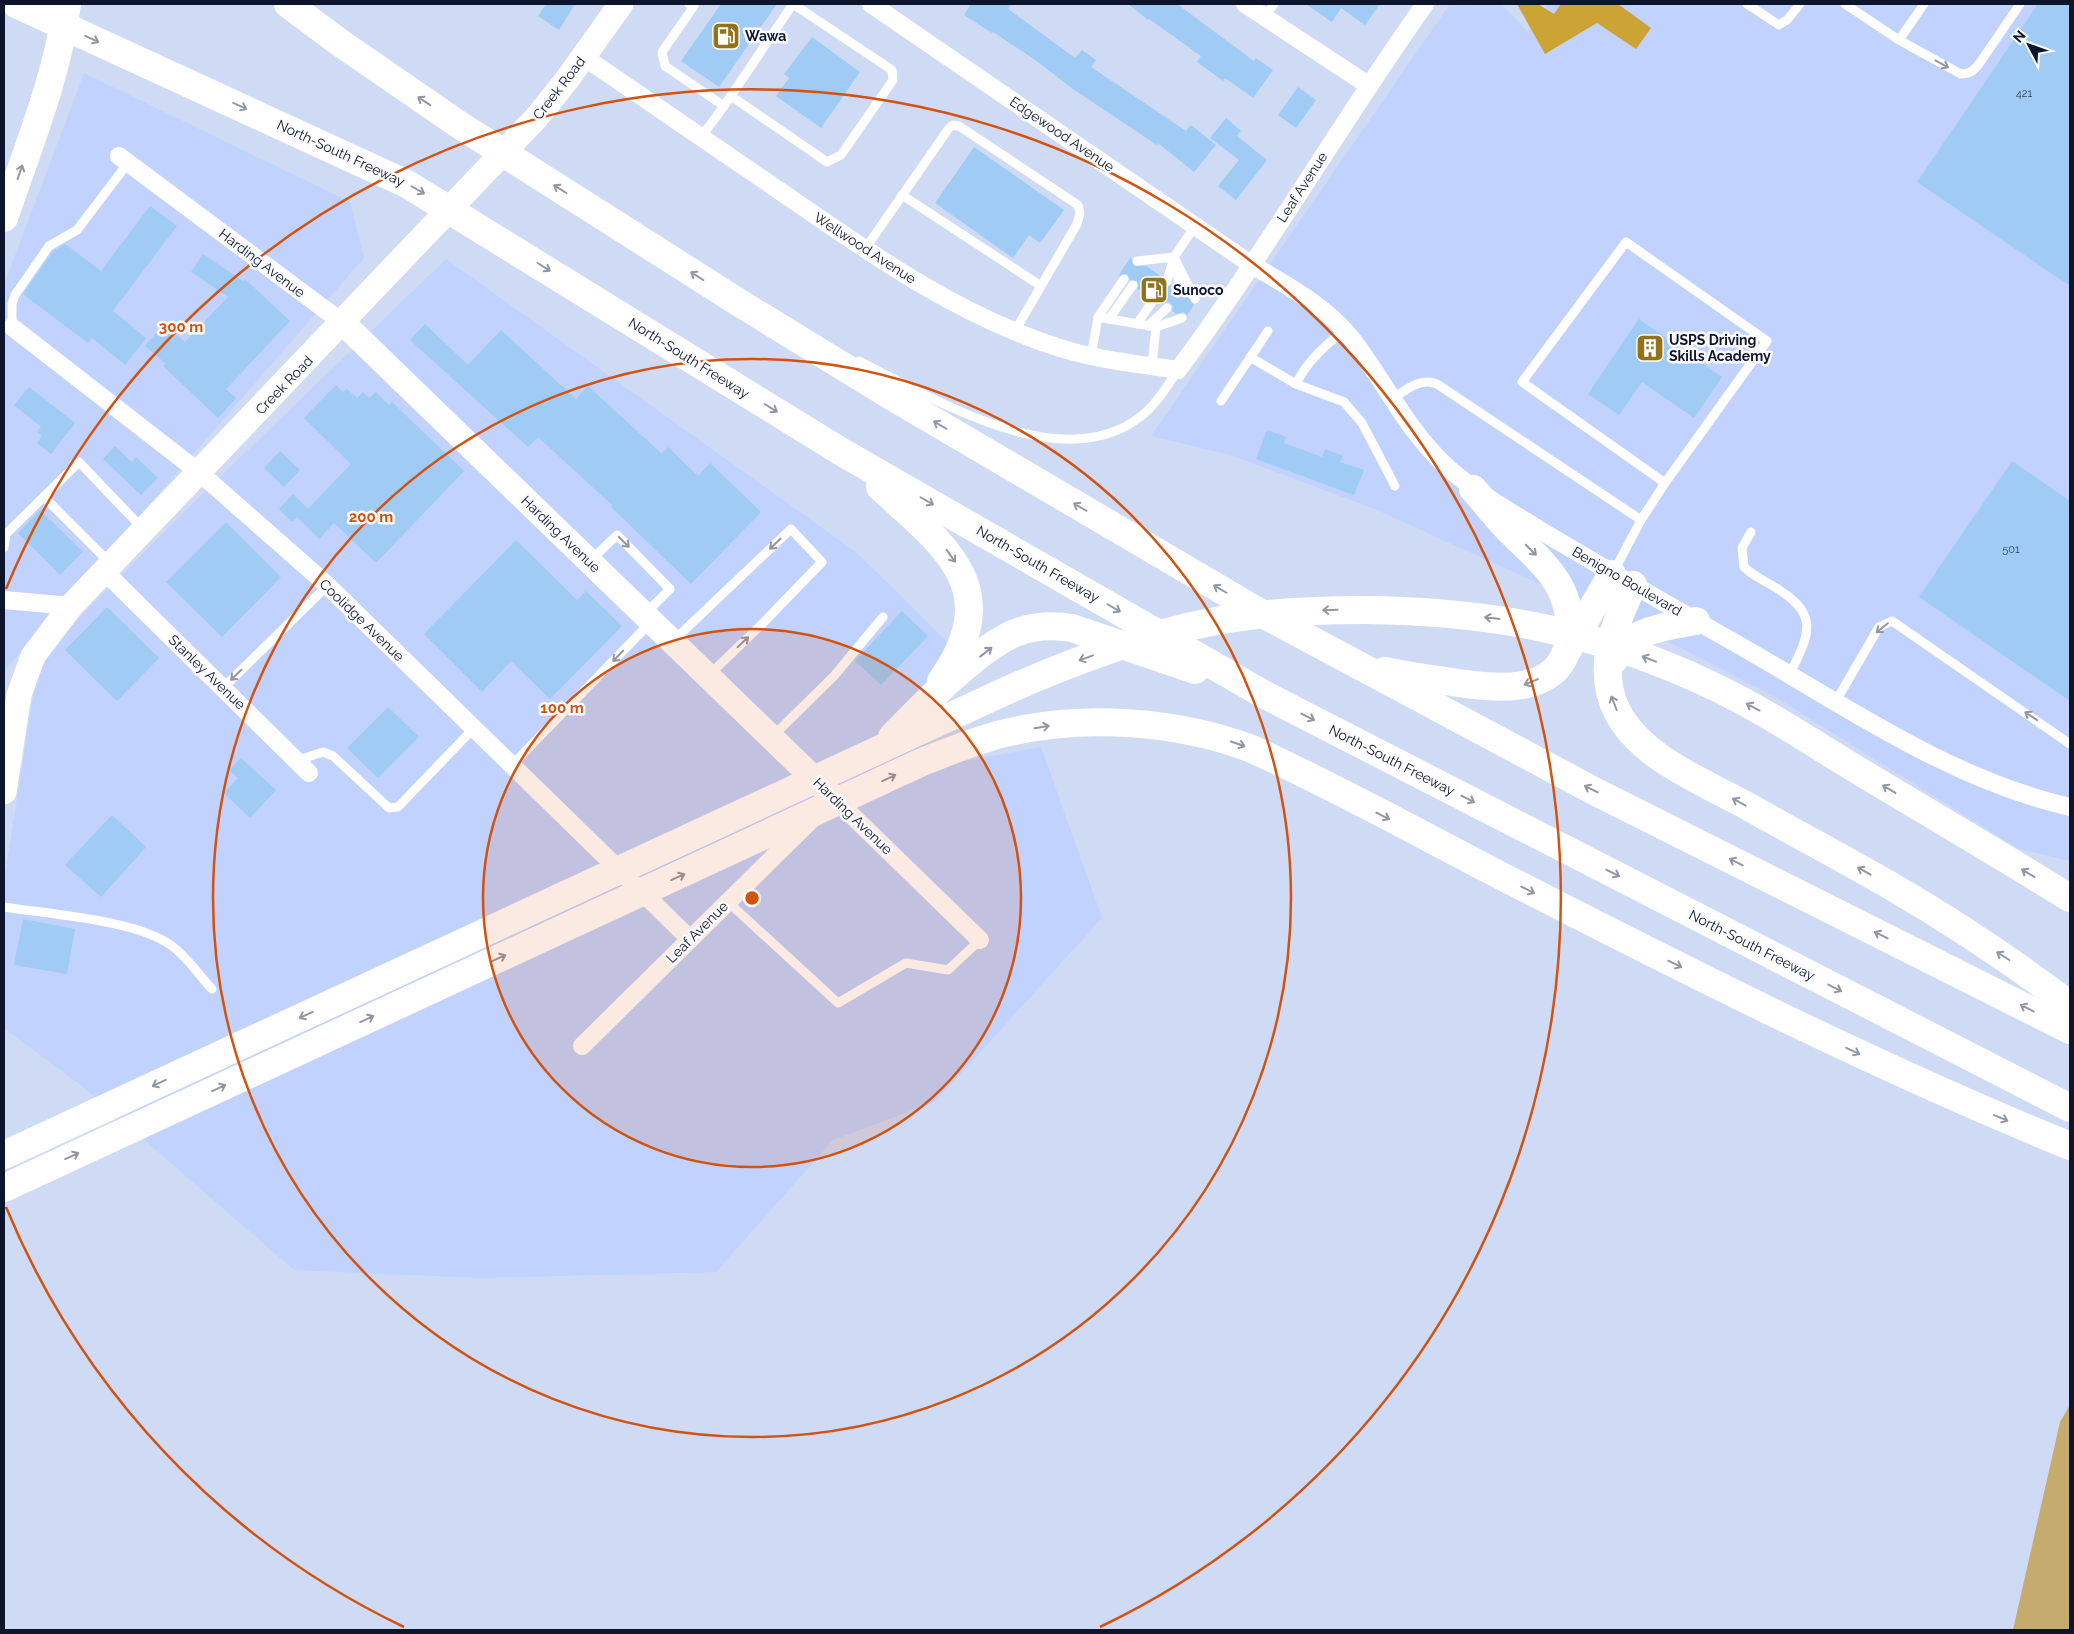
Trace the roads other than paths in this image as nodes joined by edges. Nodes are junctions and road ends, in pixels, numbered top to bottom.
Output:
1 (16, 4) edge
2 (67, 4) edge
3 (288, 4) edge
4 (303, 4) edge
5 (620, 4) edge
6 (793, 4) edge
7 (871, 4) edge
8 (1245, 4) edge
9 (1425, 4) edge
10 (1747, 4) edge
11 (1800, 4) edge
12 (1845, 4) edge
13 (1924, 4) edge
14 (2020, 4) edge
15 (693, 5) edge
16 (1270, 10) edge
17 (1900, 40) junction
18 (339, 42) junction
19 (584, 56) junction
20 (1368, 85) junction
21 (731, 96) junction
22 (724, 106) junction
23 (701, 137) junction
24 (123, 159) joint
25 (902, 195) junction
26 (4, 218) edge
27 (1196, 226) junction
28 (864, 249) junction
29 (1174, 257) junction
30 (1137, 261) dead end
31 (1252, 265) junction
32 (1146, 266) dead end
33 (1124, 279) dead end
34 (1167, 281) dead end
35 (1133, 285) dead end
36 (1041, 286) junction
37 (1180, 289) dead end
38 (1195, 299) dead end
39 (1154, 300) dead end
40 (738, 302) junction
41 (1167, 308) dead end
42 (1098, 317) junction
43 (1182, 318) dead end
44 (1110, 319) junction
45 (343, 323) junction
46 (1138, 324) junction
47 (12, 326) joint
48 (1152, 327) junction
49 (1344, 330) junction
50 (1015, 331) junction
51 (1268, 331) dead end
52 (836, 350) dead end
53 (1090, 357) junction
54 (1250, 357) junction
55 (854, 359) dead end
56 (1152, 366) junction
57 (1178, 370) junction
58 (1296, 384) junction
59 (1221, 400) dead end
60 (1392, 400) junction
61 (840, 451) junction
62 (200, 473) junction
63 (1665, 483) junction
64 (1395, 486) dead end
65 (1474, 489) junction
66 (44, 496) junction
67 (1641, 520) junction
68 (144, 531) junction
69 (1752, 532) dead end
70 (4, 547) edge
71 (589, 562) junction
72 (108, 568) junction
73 (1622, 580) junction
74 (328, 586) junction
75 (4, 600) edge
76 (71, 606) junction
77 (883, 617) dead end
78 (648, 618) junction
79 (1696, 621) junction
80 (672, 642) junction
81 (1567, 651) junction
82 (1354, 664) junction
83 (1790, 673) junction
84 (1608, 675) junction
85 (708, 676) junction
86 (223, 688) junction
87 (1265, 695) junction
88 (1836, 701) junction
89 (922, 706) junction
90 (474, 728) junction
91 (772, 737) junction
92 (2070, 744) edge
93 (512, 765) junction
94 (303, 767) joint
95 (4, 792) edge
96 (834, 798) junction
97 (2070, 807) edge
98 (2070, 898) edge
99 (728, 902) junction
100 (4, 907) edge
101 (690, 939) junction
102 (980, 940) joint
103 (212, 989) dead end
104 (2070, 1005) edge
105 (2070, 1030) edge
106 (582, 1046) dead end
107 (2070, 1108) edge
108 (2070, 1146) edge
109 (4, 1155) edge
110 (16, 1182) edge

1 -> 61 highway, North-South Freeway
26 -> 2 highway
3 - 18 highway
4 - 18 highway
5 - 19 main road, Creek Road
6 - 21 lane
6 - 21 lane
7 - 27 street, Edgewood Avenue
8 - 16 street
9 - 20 street, Leaf Avenue
10 - 11 lane
12 - 17 lane
13 - 17 lane
17 -> 14 lane
15 - 22 lane
16 - 20 street
40 -> 18 highway
19 - 23 street, Wellwood Avenue
19 - 45 main road, Creek Road
20 - 31 street, Leaf Avenue
21 - 22 lane
22 - 23 lane
23 - 28 street, Wellwood Avenue
24 - 45 street, Harding Avenue
24 - 47 lane
25 - 28 lane
25 - 36 lane
25 - 36 lane
27 - 29 lane
27 - 31 street, Edgewood Avenue
28 - 50 street, Wellwood Avenue
29 - 30 lane
29 - 32 lane
29 - 34 lane
29 - 37 lane
29 - 38 lane
31 - 49 street, Benigno Boulevard
31 - 57 street, Leaf Avenue
33 - 42 lane
35 - 44 lane
36 - 50 lane
39 - 46 lane
40 - 52 lane
82 -> 40 highway
41 - 48 lane
42 - 44 lane
42 - 53 lane
43 - 48 lane
44 - 46 lane
45 - 62 main road, Creek Road
45 - 71 main road, Harding Avenue
46 - 48 lane
47 - 62 street, Coolidge Avenue
48 - 56 lane
49 - 58 lane
49 - 60 street, Benigno Boulevard
50 - 53 street, Wellwood Avenue
51 - 54 lane
53 - 56 street, Wellwood Avenue
54 - 58 lane
54 - 59 lane
55 - 57 lane
56 - 57 street, Wellwood Avenue
58 - 64 lane
60 - 65 street, Benigno Boulevard
60 - 67 lane
61 -> 87 highway, North-South Freeway
61 -> 89 highway
62 - 68 main road, Creek Road
62 - 74 street, Coolidge Avenue
63 - 63 lane
63 - 67 lane
65 - 73 street, Benigno Boulevard
65 -> 81 highway
66 - 68 lane
66 - 70 lane
66 - 72 lane
67 - 73 lane
68 - 72 main road, Creek Road
69 - 83 lane
71 - 78 main road, Harding Avenue
71 -> 78 lane
72 - 76 main road, Creek Road
72 - 86 street, Stanley Avenue
73 - 79 street, Benigno Boulevard
73 - 81 highway
73 - 84 highway
74 -> 86 lane
74 - 90 street, Coolidge Avenue
75 - 76 street
76 - 95 main road, Creek Road
77 - 91 lane
78 - 80 main road, Harding Avenue
78 -> 93 lane
79 - 83 street, Benigno Boulevard
79 - 84 highway
80 - 85 main road, Harding Avenue
85 -> 80 lane
81 -> 82 highway
105 -> 82 highway
83 - 88 street, Benigno Boulevard
104 -> 84 highway
85 - 91 main road, Harding Avenue
86 - 94 street, Stanley Avenue
89 -> 87 highway
87 -> 107 highway, North-South Freeway
92 -> 88 lane
88 - 97 street, Benigno Boulevard
89 - 96 highway
90 - 93 street, Coolidge Avenue
90 - 94 lane
91 - 96 main road, Harding Avenue
93 - 101 street, Coolidge Avenue
96 - 99 street, Leaf Avenue
96 - 102 street, Harding Avenue
98 -> 109 highway
99 - 101 street, Leaf Avenue
99 - 102 lane
100 - 103 lane
101 - 106 street, Leaf Avenue
110 -> 108 highway

